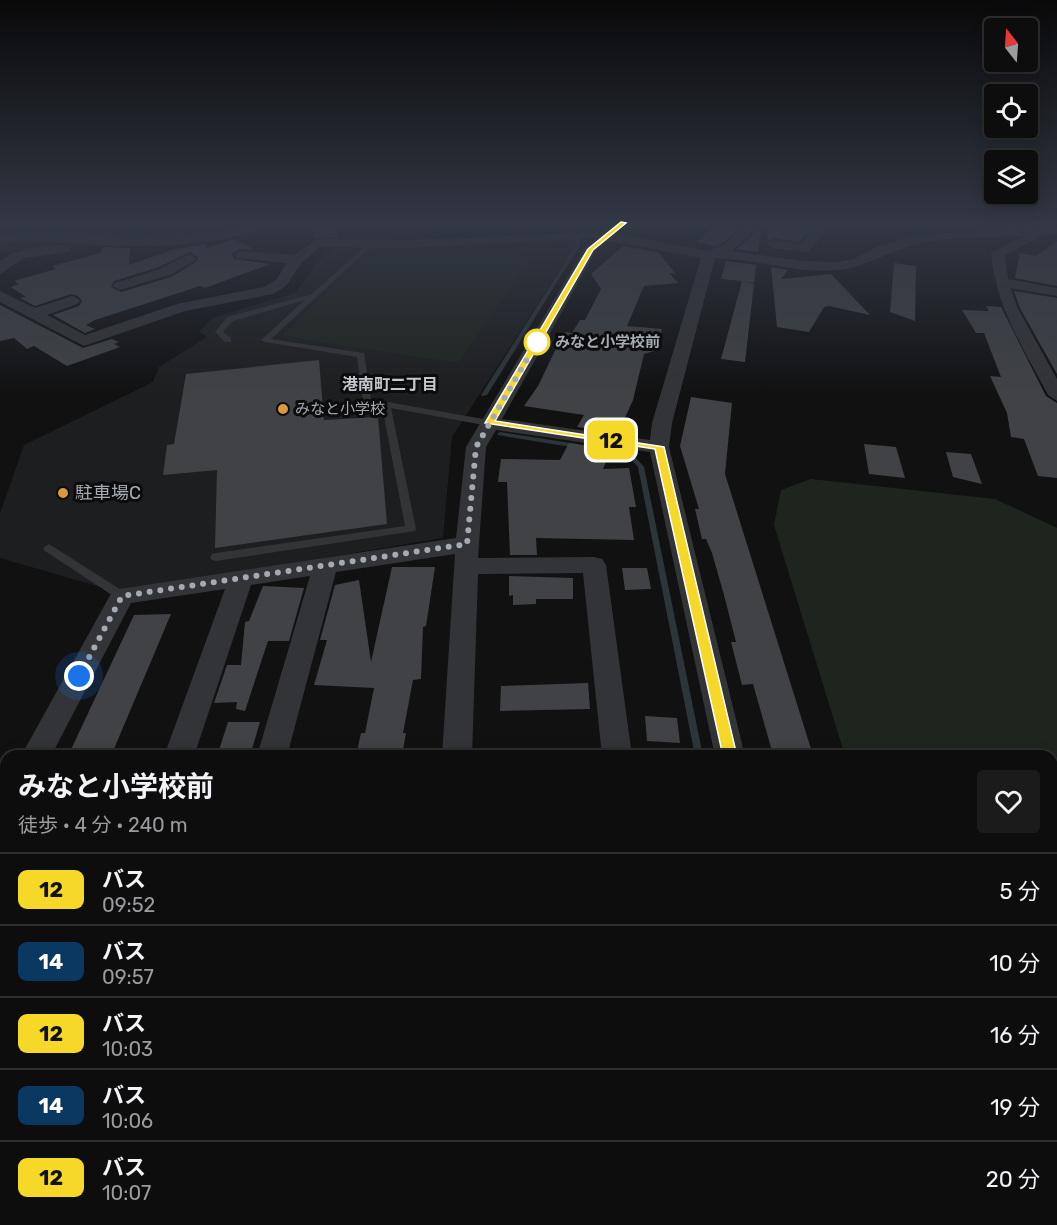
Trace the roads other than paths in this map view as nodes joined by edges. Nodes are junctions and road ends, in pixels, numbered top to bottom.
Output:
1 (138, 280) edge
2 (170, 280) edge
3 (283, 280) edge
4 (328, 280) edge
5 (573, 280) edge
6 (704, 280) edge
7 (1001, 282) joint
8 (120, 286) dead end
9 (1057, 291) edge
10 (315, 295) junction
11 (0, 296) edge
12 (72, 301) dead end
13 (206, 303) junction
14 (138, 308) dead end
15 (33, 314) junction
16 (228, 340) dead end
17 (1057, 395) edge
18 (386, 404) junction
19 (489, 423) junction
20 (659, 447) junction
21 (49, 548) dead end
22 (467, 555) junction
23 (216, 557) dead end
24 (325, 567) junction
25 (240, 580) junction
26 (122, 596) junction
27 (39, 750) edge
28 (181, 750) edge
29 (274, 750) edge
30 (457, 750) edge
31 (616, 750) edge
32 (729, 750) edge

1 - 8 street
2 - 13 street
3 - 13 street
4 - 10 lane
5 - 19 street
6 - 20 street
7 - 9 street
7 - 17 street
10 - 16 lane
10 - 18 lane
11 - 15 street
12 - 15 street
13 - 14 street
13 - 15 street
18 - 19 lane
18 - 23 lane
19 - 20 street
19 - 22 street
20 - 32 street
21 - 26 lane
22 - 24 street
22 - 30 street
22 - 31 street
24 - 25 street
24 - 29 street
25 - 26 street
25 - 28 street
26 - 27 street

